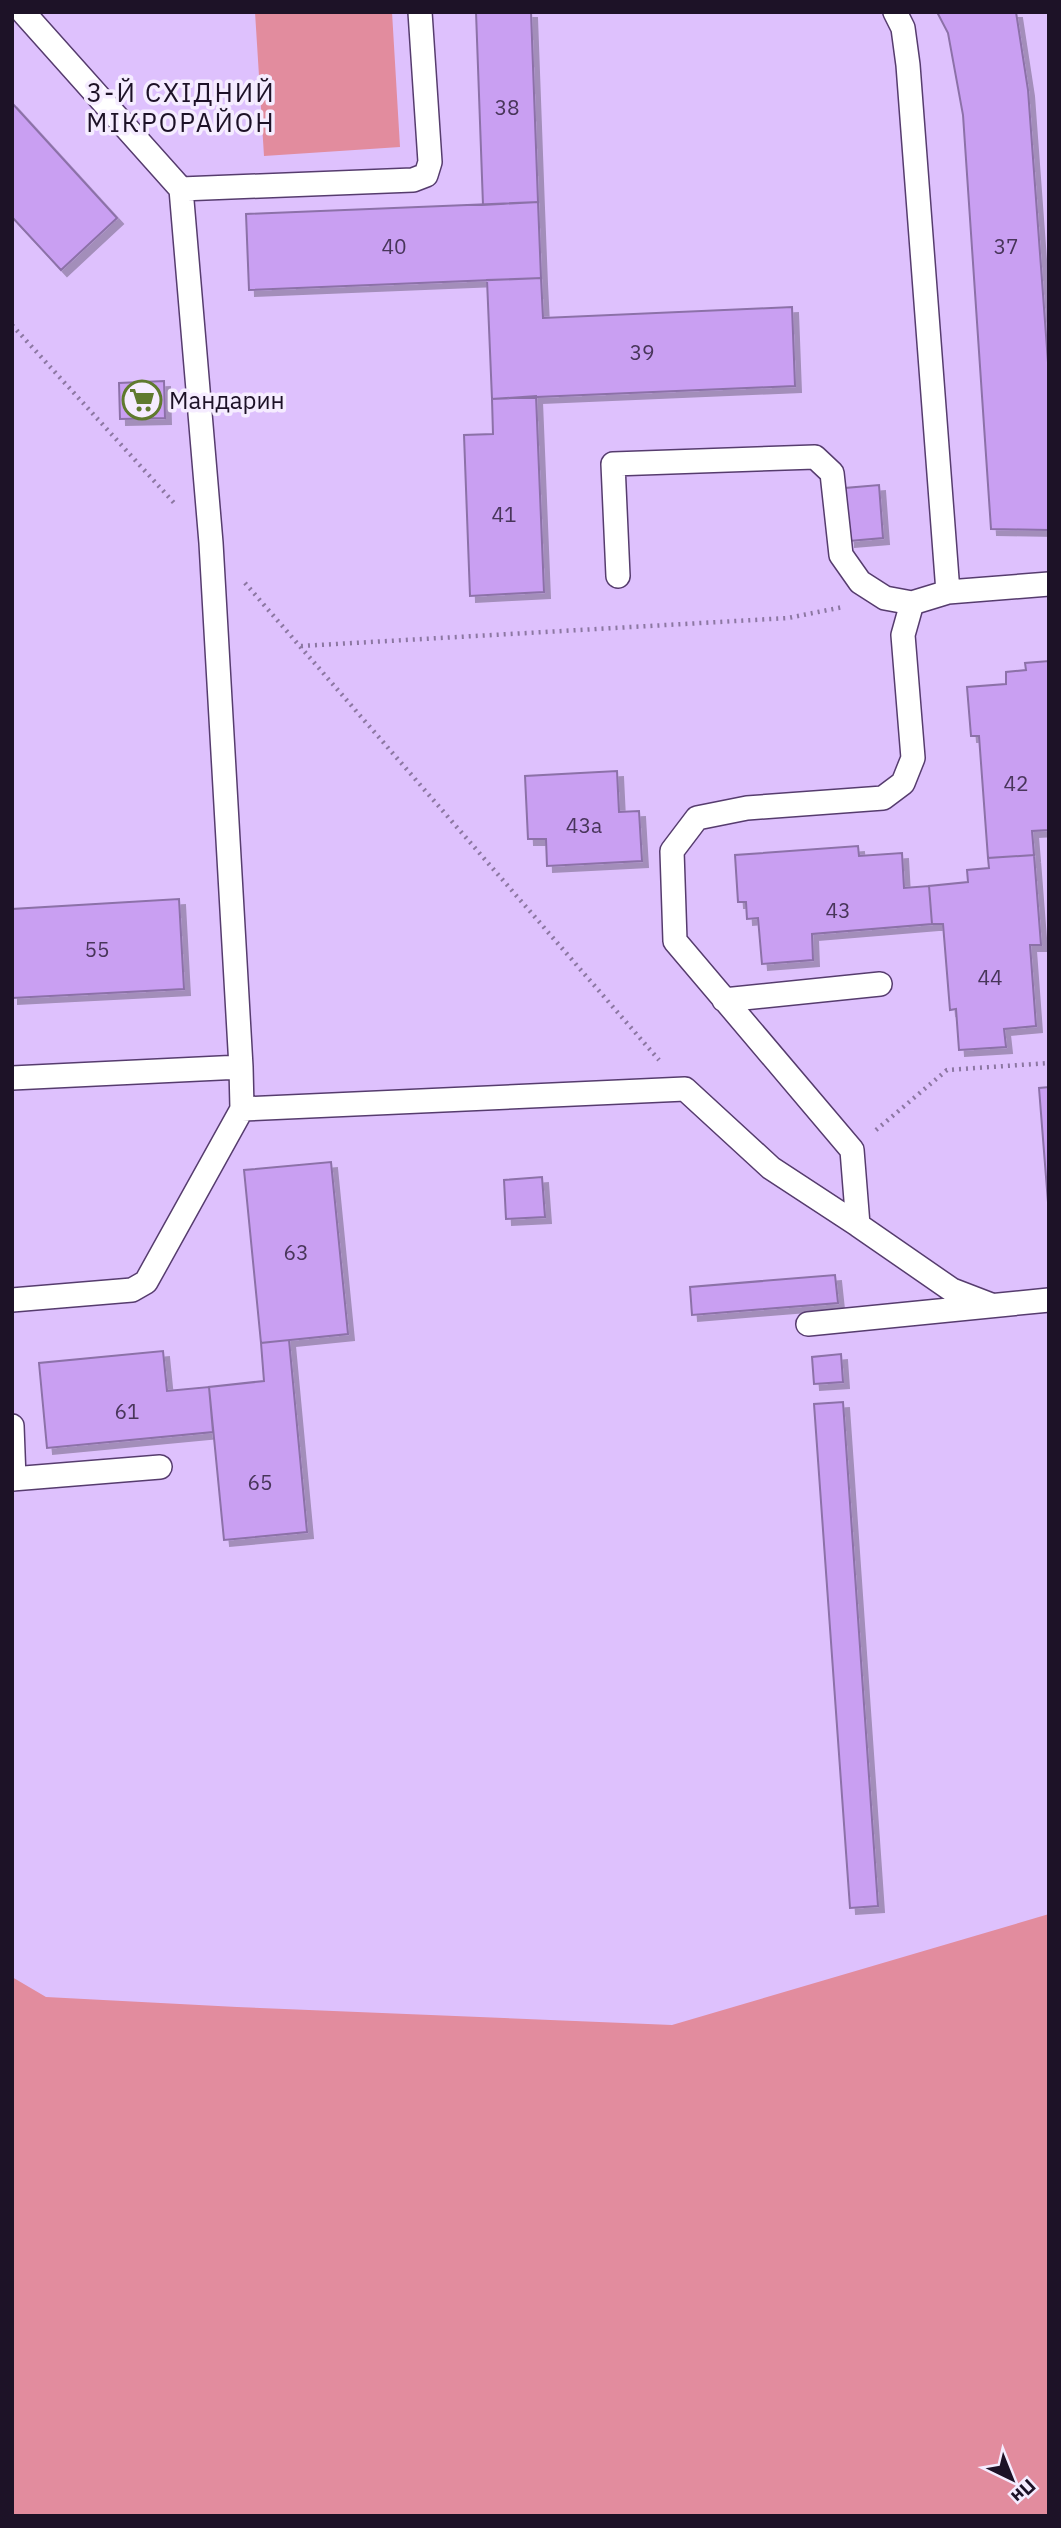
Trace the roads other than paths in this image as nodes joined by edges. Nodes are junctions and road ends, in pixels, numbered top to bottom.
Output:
1 (23, 12) edge
2 (420, 12) edge
3 (895, 12) edge
4 (181, 189) junction
5 (618, 576) dead end
6 (1049, 584) edge
7 (948, 593) junction
8 (912, 603) junction
9 (880, 984) dead end
10 (724, 1000) junction
11 (241, 1067) junction
12 (12, 1077) edge
13 (242, 1110) junction
14 (858, 1225) junction
15 (12, 1300) edge
16 (1049, 1300) edge
17 (991, 1305) junction
18 (808, 1324) dead end
19 (12, 1426) edge
20 (160, 1467) dead end
21 (13, 1479) edge

1 - 4 lane
2 - 4 lane
3 - 7 lane
4 - 11 lane
5 - 8 lane
6 - 7 lane
7 - 8 lane
8 - 10 lane
9 - 10 lane
10 - 14 lane
11 - 12 lane
11 - 13 lane
13 - 14 lane
13 - 15 lane
14 - 17 lane
16 - 17 lane
17 - 18 lane
19 - 21 lane
20 - 21 lane

